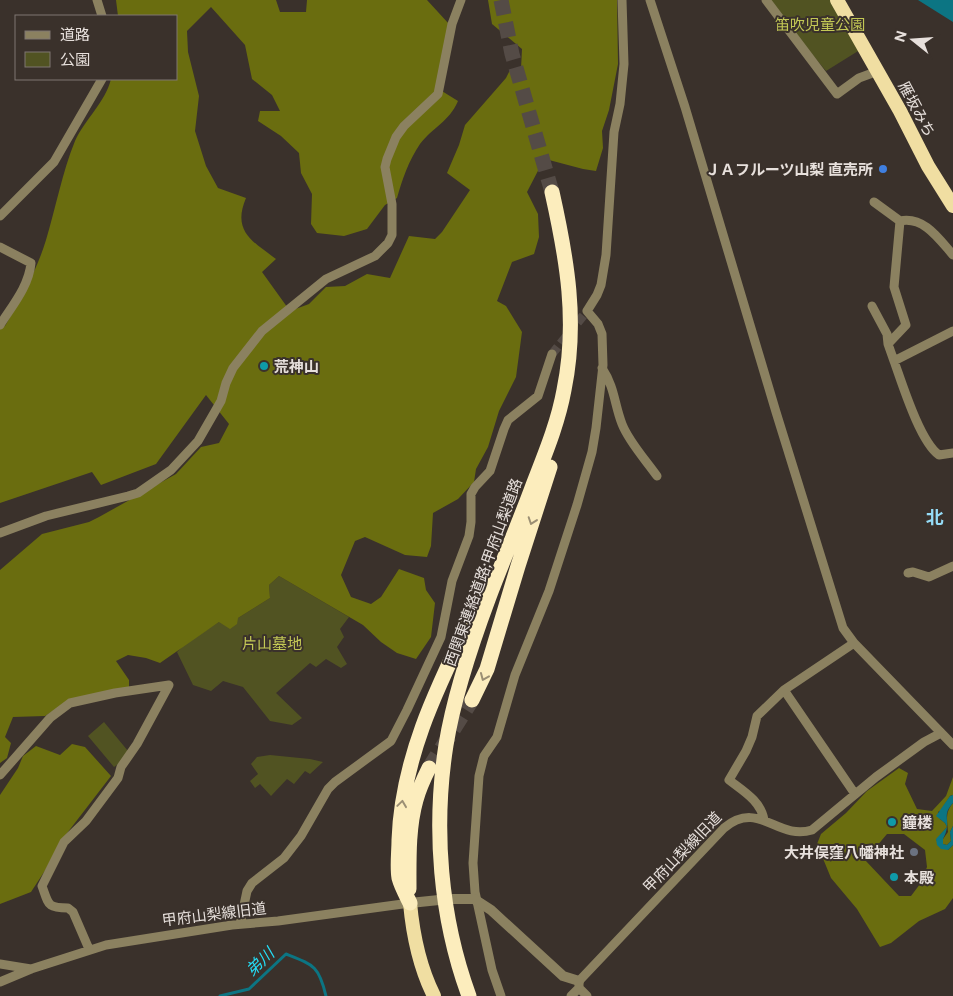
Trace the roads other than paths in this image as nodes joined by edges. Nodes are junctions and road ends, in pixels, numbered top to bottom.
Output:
1 (97, 0) edge
2 (462, 0) edge
3 (622, 0) edge
4 (650, 0) edge
5 (766, 0) edge
6 (837, 0) edge
7 (102, 15) edge
8 (878, 71) junction
9 (101, 80) edge
10 (552, 192) tunnel mouth
11 (874, 202) dead end
12 (953, 206) edge
13 (0, 216) edge
14 (900, 221) junction
15 (0, 247) edge
16 (953, 255) edge
17 (872, 306) dead end
18 (0, 325) edge
19 (953, 331) edge
20 (888, 344) junction
21 (552, 354) tunnel mouth
22 (894, 361) junction
23 (602, 368) junction
24 (564, 390) junction
25 (554, 430) junction
26 (953, 453) edge
27 (657, 476) dead end
28 (0, 532) edge
29 (953, 566) edge
30 (908, 573) dead end
31 (854, 643) junction
32 (784, 690) junction
33 (472, 700) tunnel mouth
34 (941, 733) junction
35 (953, 745) edge
36 (429, 768) tunnel mouth
37 (0, 776) edge
38 (855, 794) junction
39 (764, 820) junction
40 (454, 899) dead end
41 (439, 900) dead end
42 (477, 901) junction
43 (410, 903) junction
44 (240, 924) junction
45 (89, 949) junction
46 (0, 964) edge
47 (31, 969) junction
48 (0, 982) edge
49 (579, 984) junction
50 (434, 996) edge
51 (469, 996) edge
52 (500, 996) edge
53 (571, 996) edge
54 (587, 996) edge

1 - 7 street
2 - 28 street
3 - 23 street
4 - 31 street
5 - 8 street
6 - 8 highway, 雁坂みち
8 - 12 highway, 雁坂みち
9 - 13 street
10 - 24 highway, 西関東連絡道路;甲府山梨道路
11 - 14 street
14 - 16 street
14 - 20 street
15 - 18 street
17 - 20 street
19 - 22 street
20 - 22 street
21 - 44 street
22 - 26 street
23 - 27 street
23 - 42 street
24 - 25 highway, 西関東連絡道路;甲府山梨道路
24 -> 33 highway
43 -> 25 highway
25 - 51 highway, 西関東連絡道路;甲府山梨道路
29 - 30 street
31 - 32 street
31 - 34 street
32 - 38 street
32 - 39 street
34 - 35 street
34 - 38 street, 甲府山梨線旧道
36 - 43 highway
37 - 45 street
38 - 39 street, 甲府山梨線旧道
39 - 49 street, 甲府山梨線旧道
40 - 42 street
41 - 43 street, 甲府山梨線旧道
42 - 49 street
42 - 52 street
43 - 44 street, 甲府山梨線旧道
43 - 50 highway
44 - 45 street, 甲府山梨線旧道
45 - 47 street, 甲府山梨線旧道
46 - 47 street
47 - 48 street, 甲府山梨線旧道
49 - 53 street, 甲府山梨線旧道
49 - 54 street

